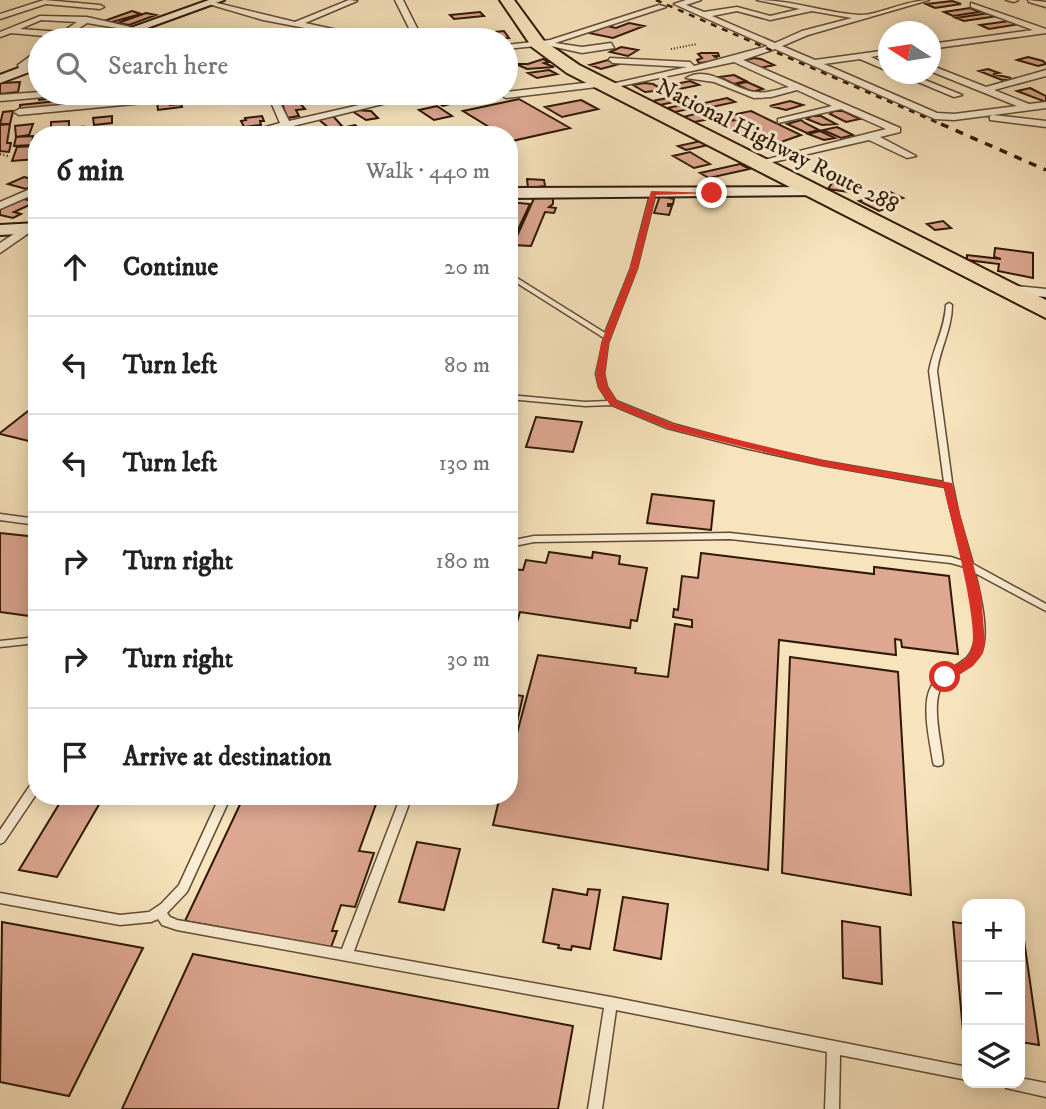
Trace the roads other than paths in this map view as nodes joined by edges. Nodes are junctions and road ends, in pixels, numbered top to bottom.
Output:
1 (108, 0) edge
2 (399, 0) edge
3 (507, 0) edge
4 (697, 0) edge
5 (761, 0) edge
6 (896, 0) edge
7 (925, 0) edge
8 (1032, 0) edge
9 (218, 1) edge
10 (352, 1) edge
11 (776, 1) edge
12 (913, 4) junction
13 (974, 5) dead end
14 (1046, 5) edge
15 (100, 7) junction
16 (338, 7) junction
17 (662, 7) dead end
18 (814, 8) junction
19 (349, 10) dead end
20 (1, 12) edge
21 (701, 15) junction
22 (863, 18) junction
23 (85, 20) junction
24 (354, 20) dead end
25 (296, 24) junction
26 (74, 28) edge
27 (129, 28) edge
28 (138, 28) edge
29 (316, 28) edge
30 (356, 28) edge
31 (413, 28) edge
32 (9, 31) junction
33 (1045, 31) edge
34 (28, 34) edge
35 (0, 35) edge
36 (541, 44) junction
37 (941, 45) edge
38 (611, 46) dead end
39 (775, 46) junction
40 (518, 47) edge
41 (878, 53) edge
42 (861, 56) junction
43 (734, 59) junction
44 (28, 60) edge
45 (613, 60) dead end
46 (636, 62) junction
47 (814, 63) junction
48 (878, 64) edge
49 (707, 66) junction
50 (28, 68) edge
51 (23, 70) junction
52 (941, 72) edge
53 (1046, 73) edge
54 (0, 79) edge
55 (650, 79) junction
56 (605, 80) junction
57 (928, 84) edge
58 (798, 87) junction
59 (518, 89) edge
60 (986, 90) junction
61 (28, 96) edge
62 (957, 96) dead end
63 (0, 98) edge
64 (965, 104) dead end
65 (92, 105) edge
66 (275, 105) edge
67 (370, 105) edge
68 (1046, 105) edge
69 (842, 106) junction
70 (1028, 107) junction
71 (19, 112) dead end
72 (987, 113) junction
73 (972, 115) junction
74 (781, 121) dead end
75 (1046, 124) edge
76 (282, 125) junction
77 (278, 126) edge
78 (872, 137) junction
79 (911, 156) dead end
80 (760, 164) junction
81 (653, 192) junction
82 (814, 192) junction
83 (28, 193) edge
84 (518, 193) edge
85 (0, 206) edge
86 (28, 228) edge
87 (0, 230) edge
88 (28, 232) edge
89 (0, 249) edge
90 (518, 281) edge
91 (1006, 289) junction
92 (1046, 293) edge
93 (949, 305) dead end
94 (1046, 310) edge
95 (607, 337) junction
96 (518, 398) edge
97 (613, 403) junction
98 (948, 485) junction
99 (0, 517) edge
100 (28, 521) edge
101 (518, 542) edge
102 (968, 565) junction
103 (1046, 608) edge
104 (28, 641) edge
105 (0, 644) edge
106 (938, 762) dead end
107 (28, 797) edge
108 (222, 805) edge
109 (404, 805) edge
110 (0, 839) edge
111 (0, 898) edge
112 (160, 912) junction
113 (346, 956) junction
114 (611, 1003) junction
115 (834, 1048) junction
116 (962, 1073) edge
117 (1025, 1086) edge
118 (1046, 1090) edge
119 (595, 1109) edge
120 (832, 1109) edge

1 - 15 street
2 - 31 street
3 - 36 highway, National Highway Route 288
4 - 21 street
5 - 11 street
6 - 12 street
7 - 12 street
8 - 14 street
9 - 25 street
9 - 28 street
10 - 16 street
11 - 18 street
12 - 22 street
13 - 33 street
15 - 20 street
15 - 23 street
16 - 19 street
16 - 25 street
17 - 36 street
18 - 21 street
18 - 22 street
21 - 39 street
22 - 39 street
23 - 26 street
23 - 27 street
23 - 32 street
24 - 30 street
25 - 29 street
32 - 34 street
32 - 35 street
33 - 37 street
36 - 38 street
36 - 40 street
36 - 56 highway, National Highway Route 288
39 - 43 street
39 - 47 street
41 - 42 street
42 - 47 street
42 - 48 street
43 - 49 street
43 - 58 street
44 - 51 street
45 - 46 street
46 - 49 street
46 - 56 street
47 - 73 street
49 - 55 street
50 - 51 street
51 - 54 street
52 - 60 street
53 - 60 street
55 - 56 street
55 - 58 street
56 - 59 street
56 - 80 highway, National Highway Route 288
57 - 62 street
58 - 69 street
60 - 70 street
61 - 63 street
64 - 72 street
65 - 71 street
66 - 76 street
67 - 76 street
68 - 70 street
69 - 74 street
69 - 78 street
70 - 72 street
72 - 73 street
73 - 75 street
76 - 77 street
78 - 79 street
78 - 80 street
80 - 82 highway, National Highway Route 288
81 - 82 street
81 - 84 street
81 - 95 lane
82 - 91 highway, National Highway Route 288
83 - 85 street
86 - 87 street
88 - 89 street
90 - 95 lane
91 - 92 street
91 - 94 highway, National Highway Route 288
93 - 98 lane
95 - 97 lane
96 - 97 lane
97 - 98 lane
98 - 102 lane
99 - 100 lane
101 - 102 lane
102 - 103 lane
102 - 106 lane
104 - 105 lane
107 - 110 lane
108 - 112 lane
109 - 113 lane
111 - 112 lane
112 - 113 lane
113 - 114 lane
114 - 115 lane
114 - 119 lane
115 - 116 lane
115 - 120 lane
117 - 118 lane

